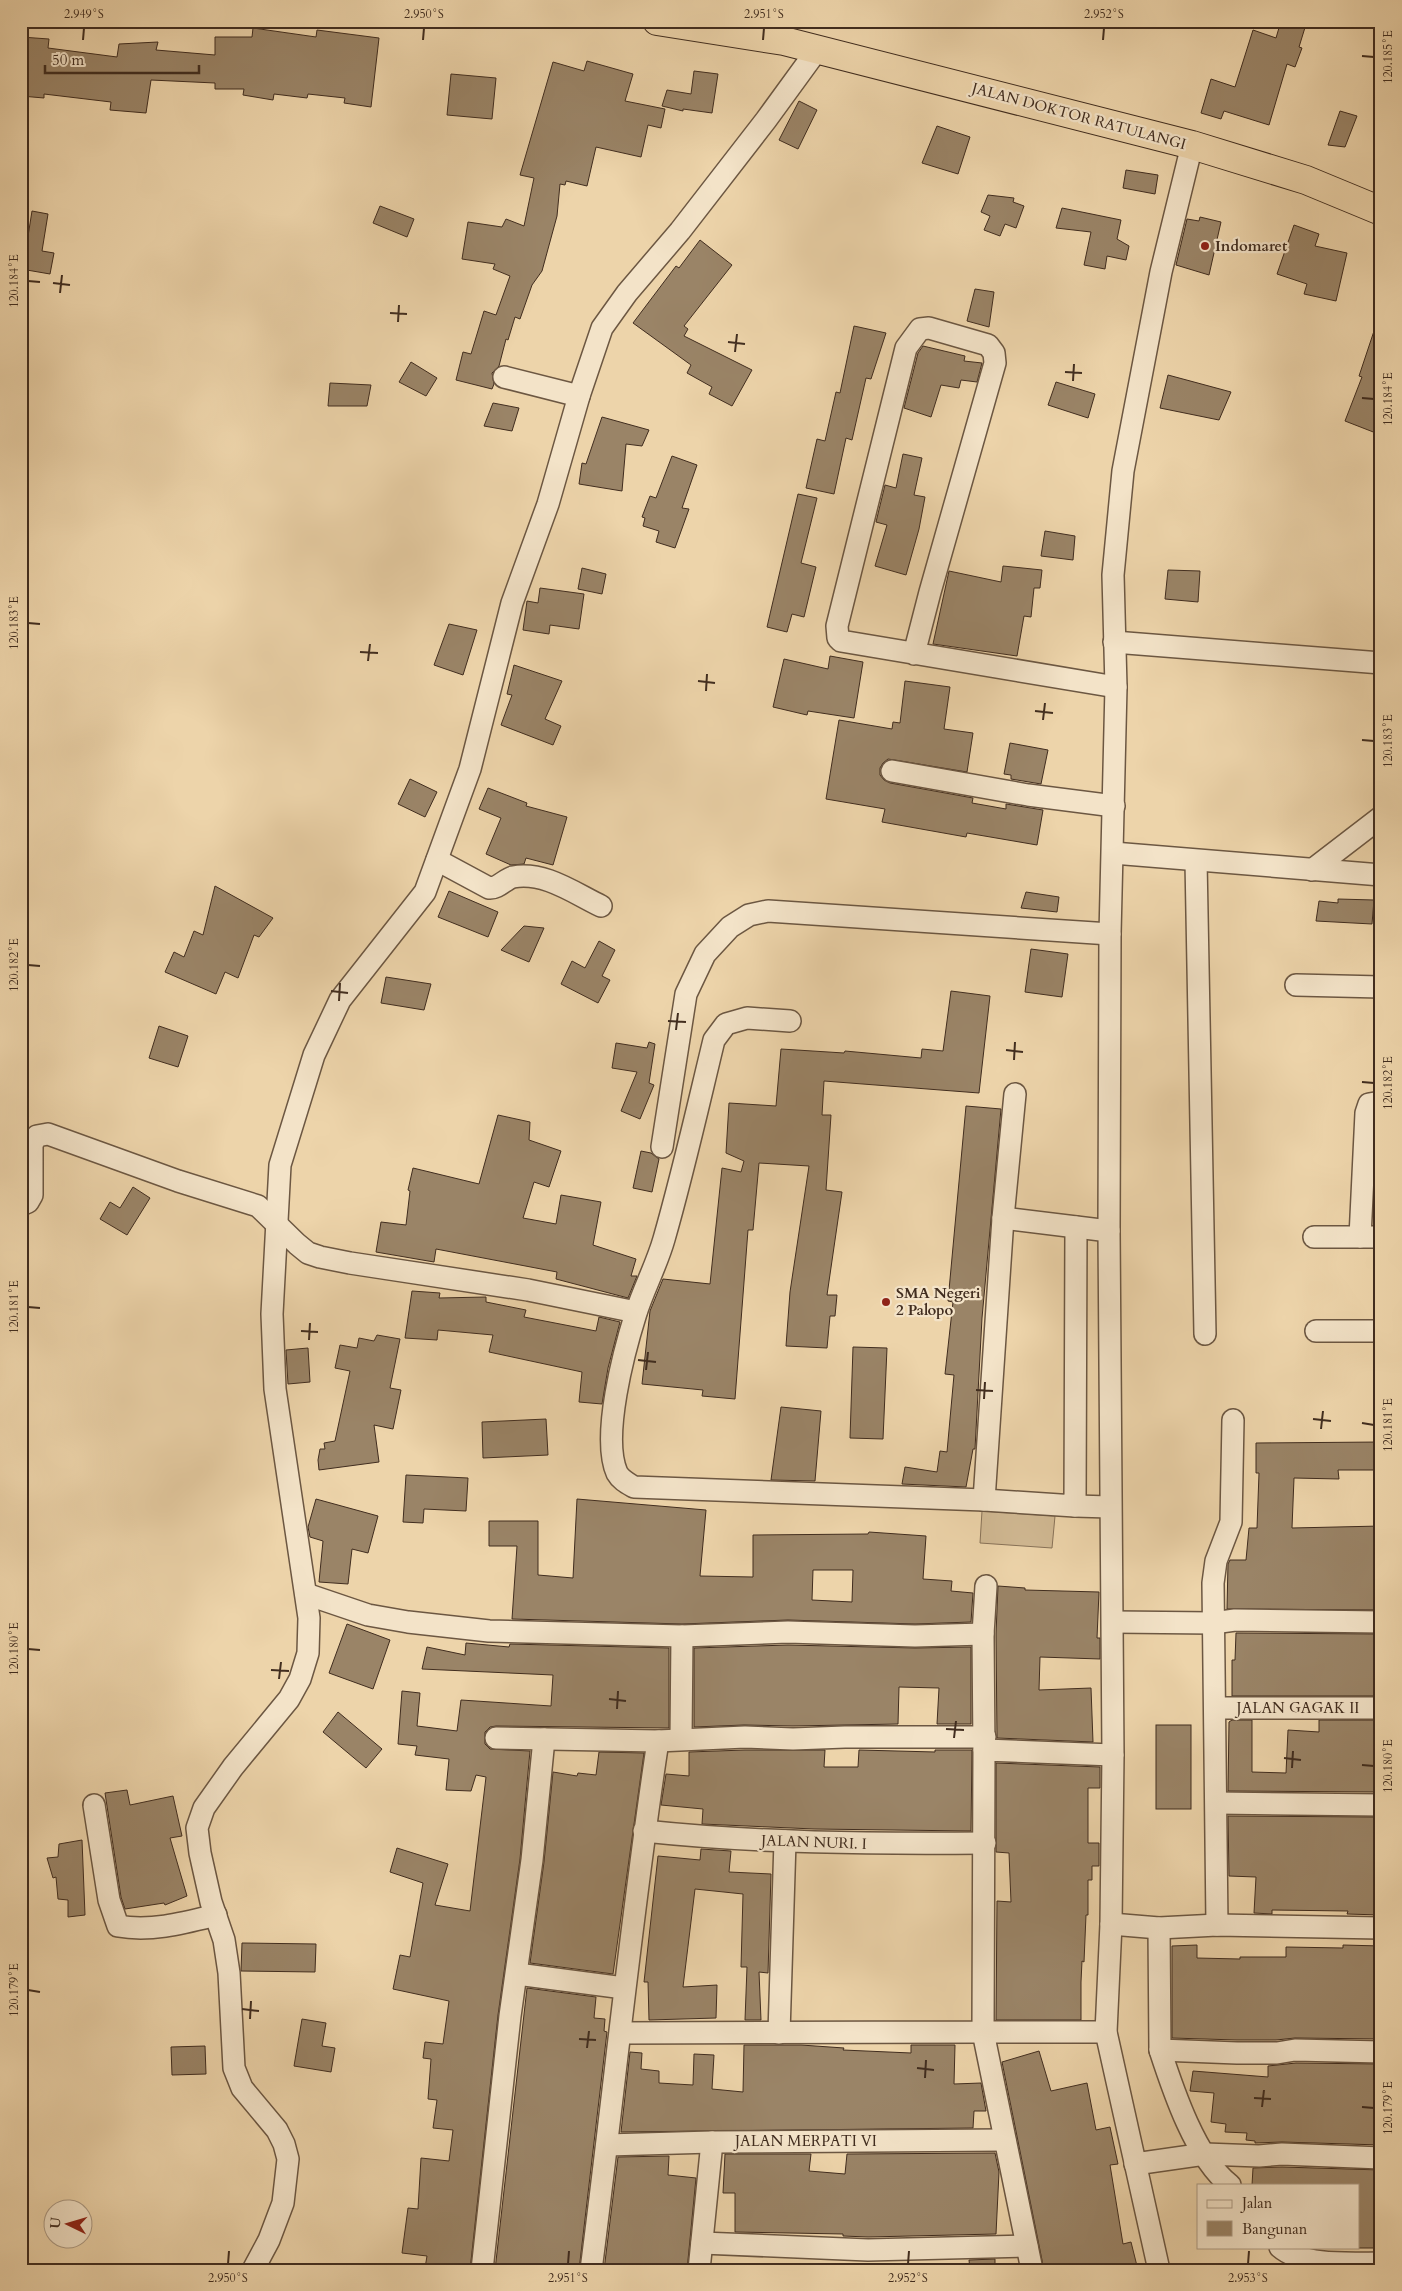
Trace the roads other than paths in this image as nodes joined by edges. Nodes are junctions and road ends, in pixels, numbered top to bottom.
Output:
1 (657, 21) edge
2 (817, 50) junction
3 (1192, 145) junction
4 (1381, 211) edge
5 (504, 377) dead end
6 (577, 395) junction
7 (1114, 642) junction
8 (914, 654) junction
9 (1381, 663) edge
10 (1116, 687) junction
11 (892, 771) dead end
12 (1114, 806) junction
13 (1381, 817) edge
14 (1113, 853) junction
15 (437, 860) junction
16 (1196, 861) junction
17 (1312, 870) junction
18 (1381, 875) edge
19 (600, 906) dead end
20 (1110, 934) junction
21 (1296, 986) dead end
22 (1381, 987) edge
23 (790, 1021) dead end
24 (1015, 1094) dead end
25 (1381, 1102) edge
26 (662, 1147) dead end
27 (21, 1205) edge
28 (1003, 1218) junction
29 (276, 1222) junction
30 (1076, 1227) junction
31 (1109, 1231) junction
32 (1314, 1237) dead end
33 (1370, 1237) edge
34 (636, 1312) junction
35 (1316, 1331) dead end
36 (1381, 1331) edge
37 (1205, 1334) dead end
38 (1233, 1420) dead end
39 (984, 1500) junction
40 (1075, 1506) junction
41 (1110, 1507) junction
42 (986, 1586) dead end
43 (306, 1594) junction
44 (1113, 1622) junction
45 (1381, 1622) edge
46 (1213, 1623) junction
47 (983, 1634) junction
48 (682, 1636) junction
49 (1215, 1708) junction
50 (1381, 1708) edge
51 (496, 1738) dead end
52 (544, 1739) junction
53 (681, 1739) junction
54 (658, 1741) junction
55 (985, 1744) junction
56 (1113, 1755) junction
57 (1216, 1803) junction
58 (94, 1805) dead end
59 (1381, 1805) edge
60 (644, 1831) junction
61 (785, 1841) junction
62 (985, 1843) junction
63 (216, 1915) junction
64 (1111, 1924) junction
65 (1217, 1925) junction
66 (1159, 1928) junction
67 (1381, 1928) edge
68 (517, 1974) junction
69 (624, 1988) junction
70 (621, 2032) junction
71 (983, 2032) junction
72 (1106, 2032) junction
73 (780, 2033) junction
74 (1160, 2050) junction
75 (1381, 2052) edge
76 (1005, 2140) junction
77 (712, 2142) junction
78 (607, 2145) junction
79 (1205, 2154) junction
80 (1381, 2158) edge
81 (1135, 2164) junction
82 (1229, 2184) edge
83 (702, 2243) junction
84 (1027, 2246) junction
85 (1282, 2248) edge
86 (1381, 2263) edge
87 (253, 2270) edge
88 (482, 2270) edge
89 (591, 2270) edge
90 (699, 2270) edge
91 (1032, 2270) edge
92 (1159, 2270) edge

1 - 2 highway, JALAN DOKTOR RATULANGI
2 - 3 highway, JALAN DOKTOR RATULANGI
2 - 6 street
3 - 4 highway, JALAN DOKTOR RATULANGI
3 - 7 street
5 - 6 street
6 - 15 street
7 - 9 street
7 - 10 street
8 - 8 street
8 - 10 street
10 - 12 street
11 - 12 street
12 - 14 street
13 - 17 street
14 - 16 street
14 - 20 street
15 - 19 street
15 - 29 street
16 - 17 street
16 - 37 street
17 - 18 street
20 - 26 street
20 - 31 street
21 - 22 street
23 - 34 street
24 - 28 street
25 - 33 street
27 - 29 street
28 - 30 street
28 - 39 street
29 - 34 street
29 - 43 street
30 - 31 street
30 - 40 street
31 - 41 street
32 - 33 street
34 - 39 street
35 - 36 street
38 - 46 street
39 - 40 street
40 - 41 street
41 - 44 street
42 - 47 street
43 - 48 street
43 - 63 street
44 - 46 street
44 - 56 street
45 - 46 street
46 - 49 street
47 - 48 street
47 - 55 street
48 - 53 street
49 - 50 street, JALAN GAGAK II
49 - 57 street
51 - 52 street
52 - 54 street
52 - 68 street
53 - 54 street
53 - 55 street
54 - 60 street
55 - 56 street
55 - 62 street
56 - 64 street
57 - 59 street
57 - 65 street
58 - 63 street
60 - 61 street, JALAN NURI. I
60 - 69 street
61 - 62 street, JALAN NURI. I
61 - 73 street
62 - 71 street
63 - 87 street
64 - 66 street
64 - 72 street
65 - 66 street
65 - 67 street
66 - 74 street
68 - 69 street
68 - 88 street
69 - 70 street
70 - 73 street
70 - 78 street
71 - 72 street
71 - 73 street
71 - 76 street
72 - 81 street
74 - 75 street
74 - 79 street
76 - 77 street, JALAN MERPATI VI
76 - 84 street
77 - 78 street, JALAN MERPATI VI
77 - 83 street
78 - 89 street
79 - 80 street
79 - 81 street
79 - 82 street
81 - 92 street
83 - 84 street
83 - 90 street
84 - 91 street
85 - 86 street

